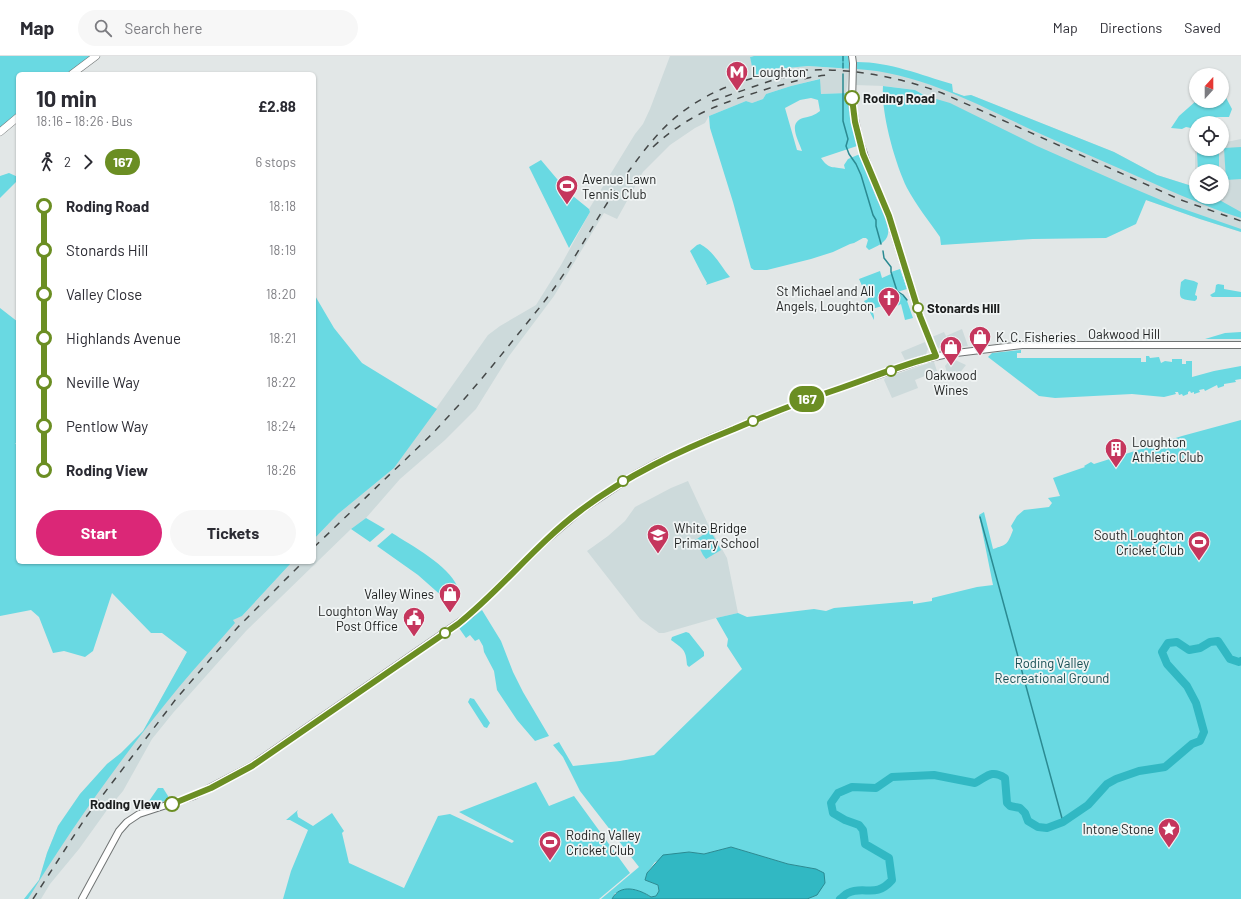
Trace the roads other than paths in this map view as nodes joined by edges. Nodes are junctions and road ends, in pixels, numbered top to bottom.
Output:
1 (96, 56) edge
2 (852, 56) edge
3 (75, 72) edge
4 (16, 119) edge
5 (0, 132) edge
6 (1241, 344) edge
7 (936, 356) junction
8 (82, 899) edge

1 - 3 main road
2 - 7 street
4 - 5 main road
6 - 7 street, Oakwood Hill
7 - 8 street, Oakwood Hill

